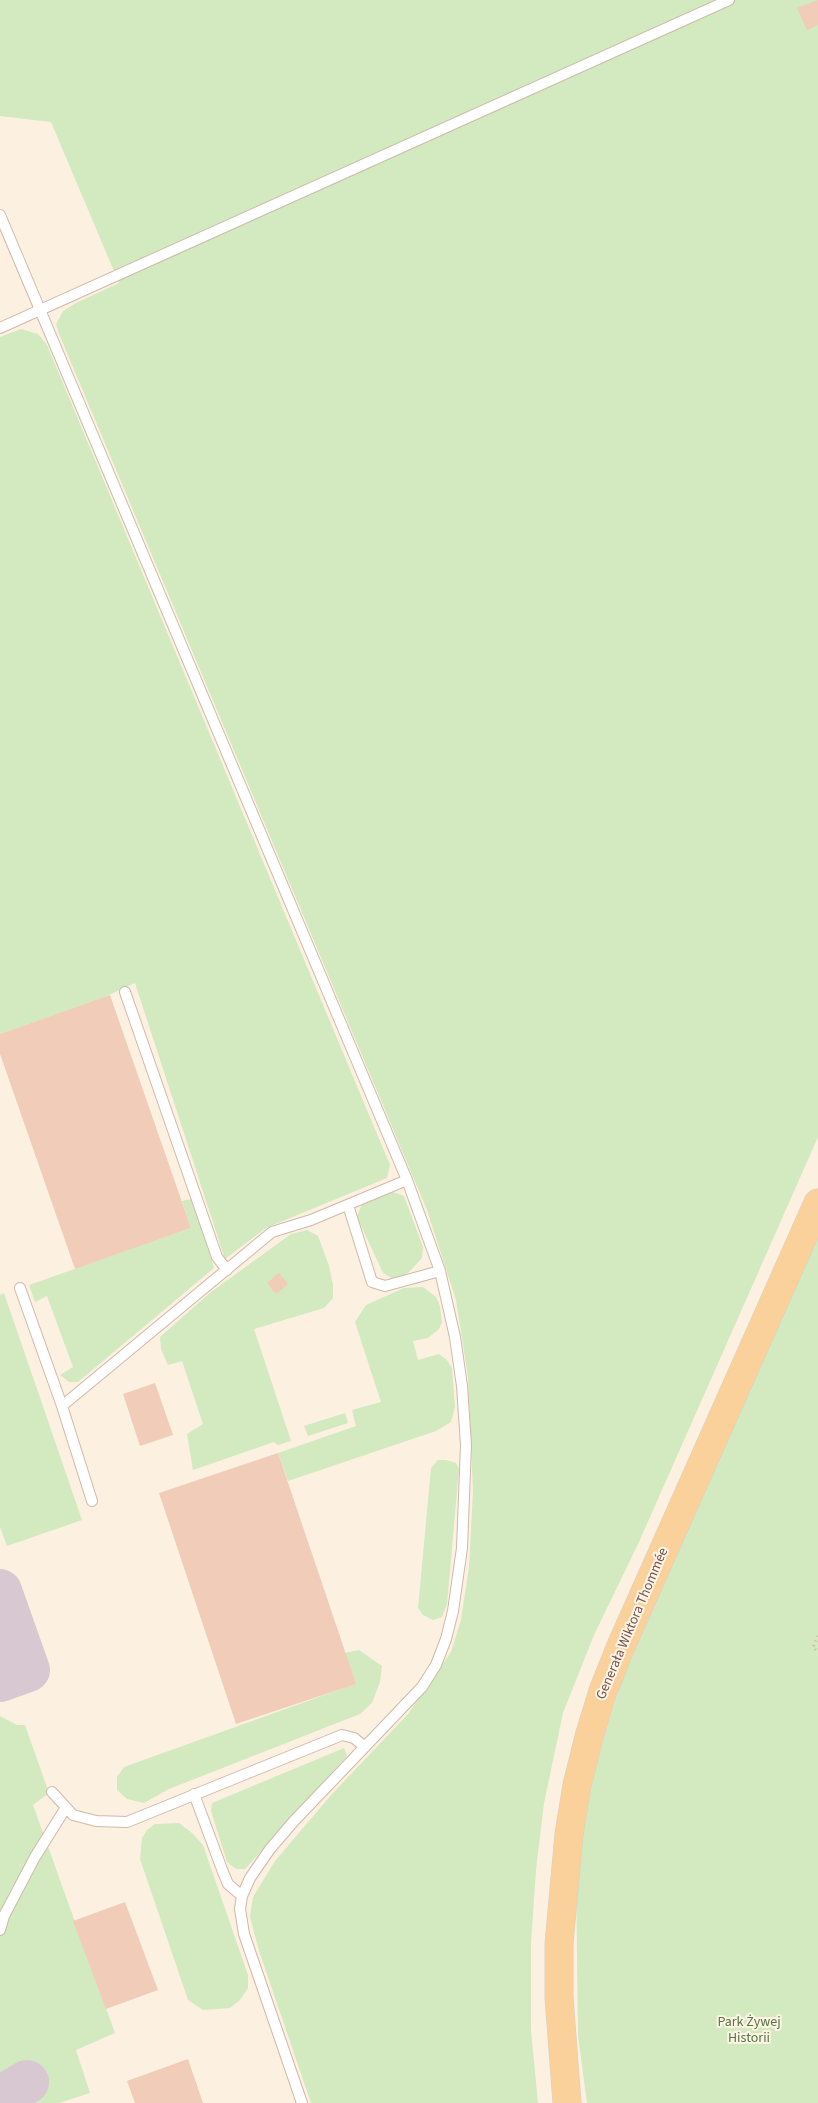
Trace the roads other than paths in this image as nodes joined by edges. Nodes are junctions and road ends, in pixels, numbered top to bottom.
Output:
1 (729, 0) edge
2 (0, 215) edge
3 (40, 310) junction
4 (0, 328) edge
5 (125, 992) dead end
6 (407, 1180) junction
7 (818, 1203) edge
8 (348, 1205) junction
9 (227, 1270) junction
10 (440, 1271) junction
11 (20, 1288) dead end
12 (62, 1406) junction
13 (92, 1501) dead end
14 (365, 1747) junction
15 (52, 1792) dead end
16 (194, 1794) junction
17 (65, 1809) junction
18 (242, 1896) junction
19 (0, 1930) edge
20 (302, 2103) edge
21 (567, 2103) edge

1 - 3 lane
2 - 3 lane
3 - 4 lane
3 - 6 lane
5 - 9 lane
6 - 8 lane
6 - 10 lane
7 - 21 main road, Generała Wiktora Thommée
8 - 9 lane
8 - 10 lane
9 - 12 lane
10 - 14 lane
11 - 12 lane
12 - 13 lane
14 - 16 lane
14 - 18 lane
15 - 17 lane
16 - 17 lane
16 - 18 lane
17 - 19 lane
18 - 20 lane

